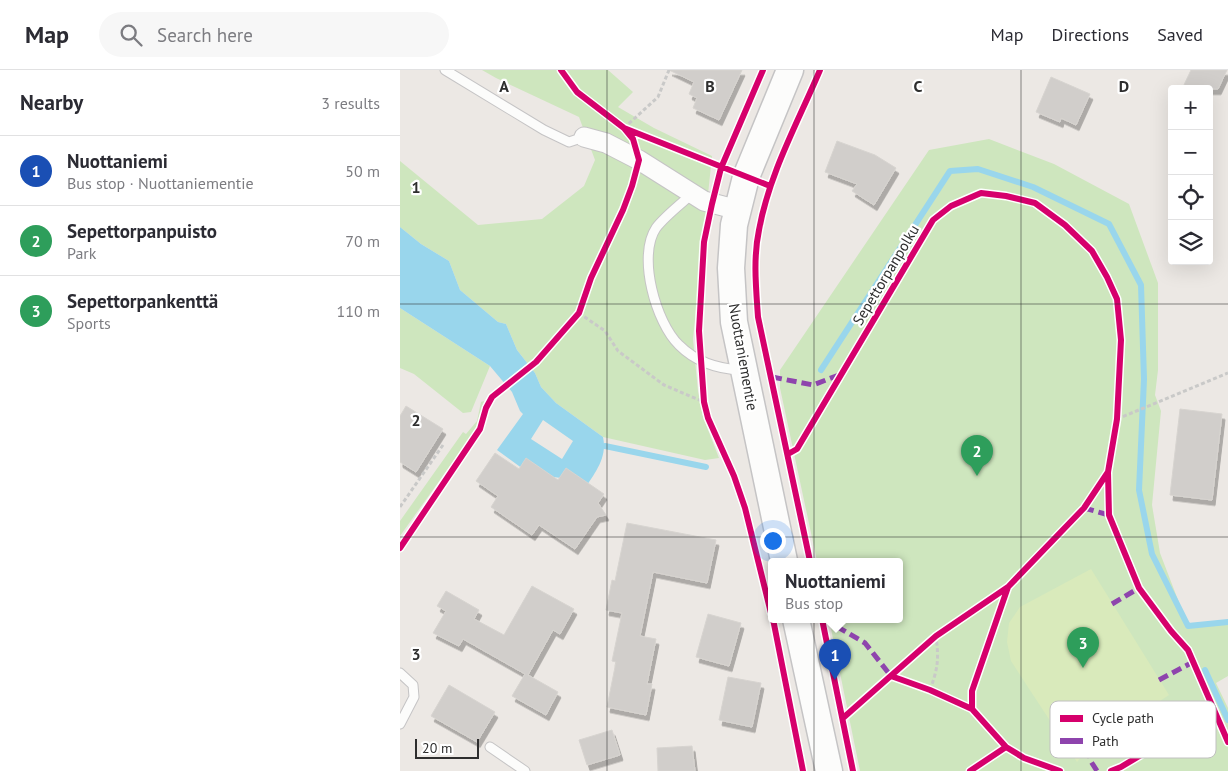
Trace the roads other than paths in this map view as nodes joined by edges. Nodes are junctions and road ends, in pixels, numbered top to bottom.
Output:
1 (445, 70) edge
2 (790, 70) edge
3 (584, 137) joint
4 (692, 194) junction
5 (738, 210) junction
6 (743, 370) junction
7 (783, 558) edge
8 (797, 623) edge
9 (400, 672) edge
10 (400, 724) edge
11 (490, 748) dead end
12 (526, 771) edge
13 (829, 771) edge

1 - 3 lane
2 - 5 main road, Nuottaniementie
3 - 4 street
4 - 5 street
4 - 6 lane
5 - 6 main road, Nuottaniementie
6 - 7 main road, Nuottaniementie
8 - 13 main road
9 - 10 lane
11 - 12 lane

